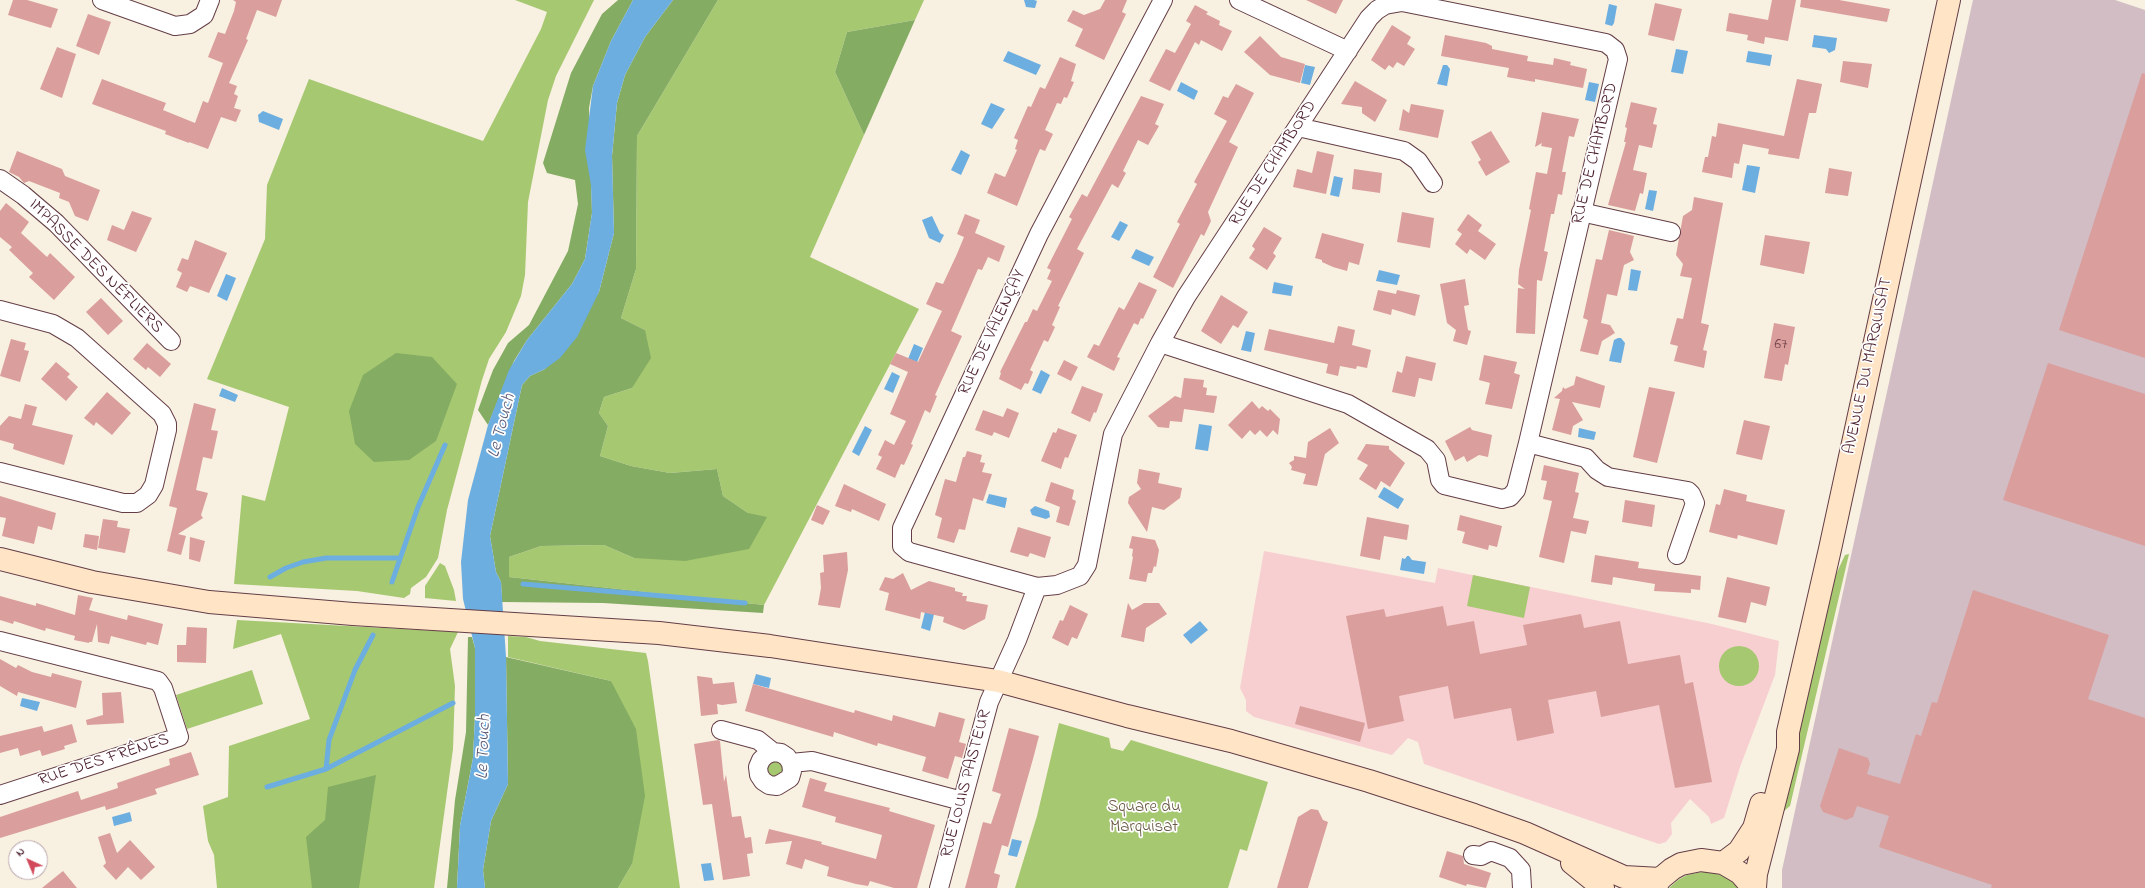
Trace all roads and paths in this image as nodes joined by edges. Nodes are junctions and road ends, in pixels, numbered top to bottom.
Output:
1 (102, 0) edge
2 (210, 0) edge
3 (1163, 0) edge
4 (1239, 0) edge
5 (1949, 0) edge
6 (1348, 51) junction
7 (1298, 127) junction
8 (0, 179) edge
9 (1433, 183) dead end
10 (1581, 212) junction
11 (1671, 232) dead end
12 (0, 310) edge
13 (171, 341) dead end
14 (1160, 343) junction
15 (1528, 443) junction
16 (0, 472) edge
17 (1678, 555) dead end
18 (0, 559) edge
19 (1037, 587) junction
20 (0, 641) edge
21 (998, 681) junction
22 (721, 730) dead end
23 (1788, 732) junction
24 (773, 752) junction
25 (791, 763) junction
26 (0, 795) edge
27 (962, 801) junction
28 (1550, 845) junction
29 (1473, 855) dead end
30 (1723, 864) junction
31 (1658, 883) edge
32 (939, 888) edge
33 (1522, 888) edge
34 (1603, 888) edge
35 (1754, 888) edge

1 - 2 street
3 - 19 street, RUE DE VALENÇAY
4 - 6 street
5 - 23 main road, AVENUE DU MARQUISAT
6 - 7 street, RUE DE CHAMBORD
6 - 10 street, RUE DE CHAMBORD
7 - 9 street
7 - 14 street, RUE DE CHAMBORD
8 - 13 street, IMPASSE DES NÉFLIERS
10 - 11 street
10 - 15 street, RUE DE CHAMBORD
12 - 16 street
14 - 15 street, RUE DE CHAMBORD
14 - 19 street, RUE DE CHAMBORD
15 - 17 street
18 - 21 main road
19 - 21 street
20 - 26 street, RUE DES FRÊNES
21 - 27 street, RUE LOUIS PASTEUR
21 - 28 main road
22 - 24 street
23 - 30 main road, AVENUE DU MARQUISAT
23 - 35 main road, AVENUE DU MARQUISAT
24 - 25 street
24 - 25 street
25 - 27 street
27 - 32 street, RUE LOUIS PASTEUR
28 - 31 main road
28 - 34 main road
29 - 33 street
30 - 31 main road
30 - 35 main road

